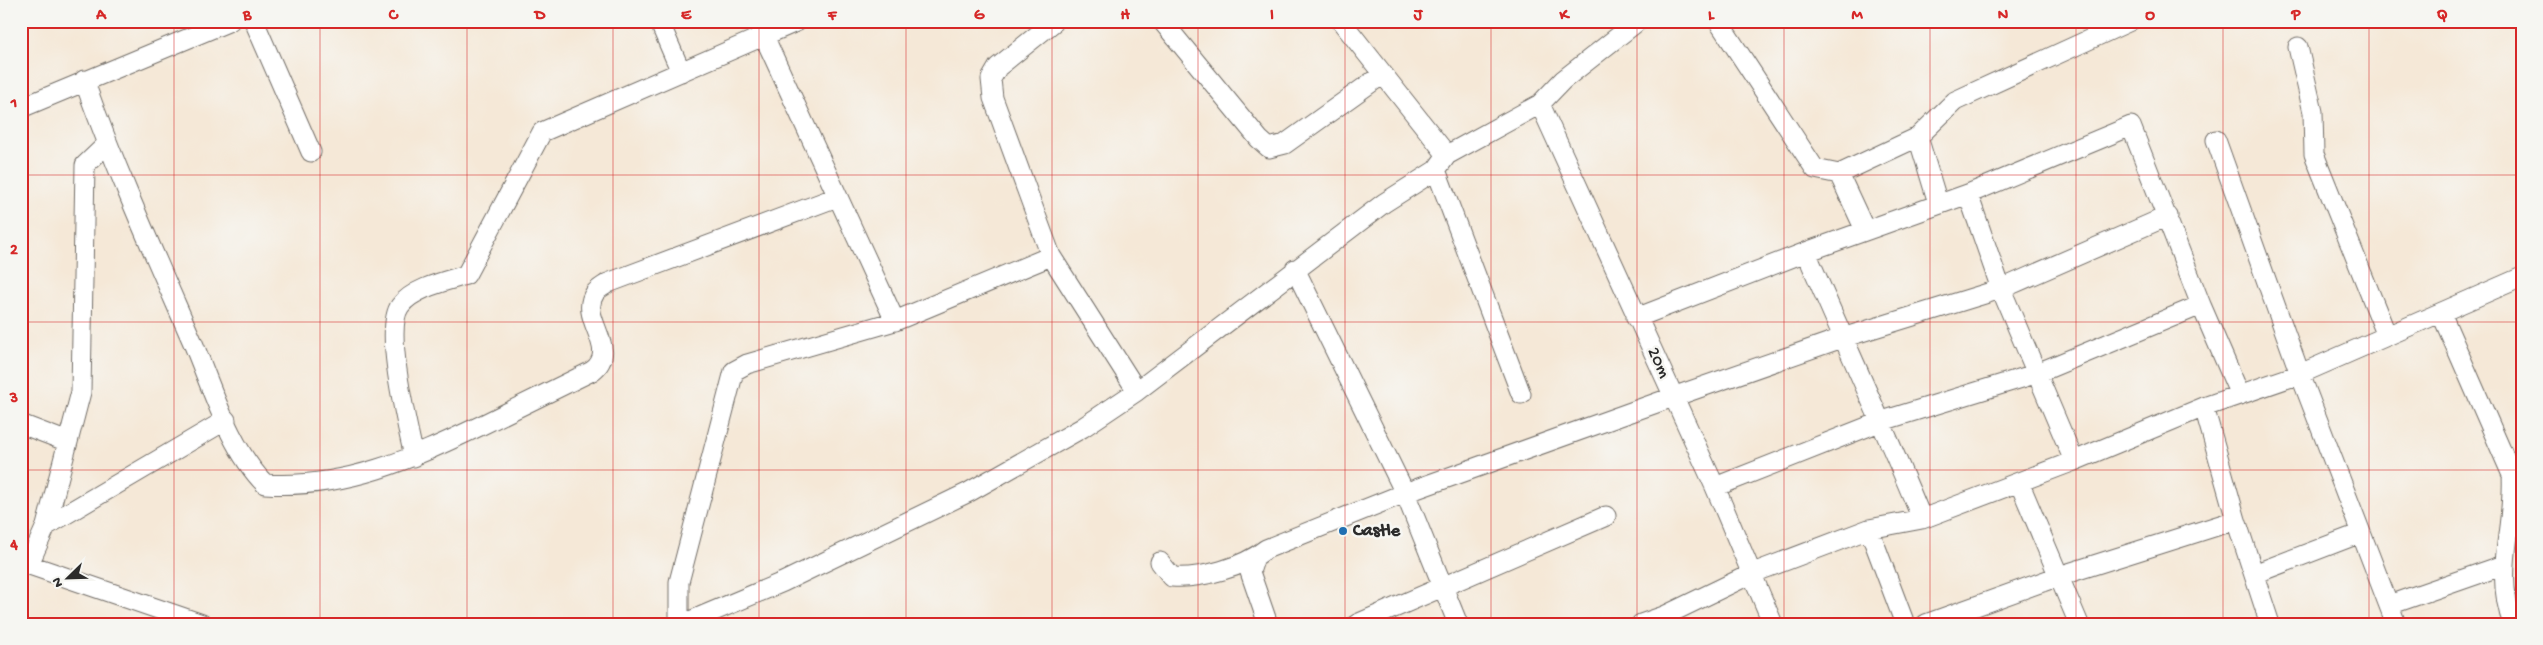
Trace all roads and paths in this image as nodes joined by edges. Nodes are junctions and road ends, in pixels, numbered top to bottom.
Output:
1 (230, 21) edge
2 (254, 21) edge
3 (659, 21) edge
4 (798, 21) edge
5 (1055, 21) edge
6 (1162, 21) edge
7 (1341, 21) edge
8 (1638, 21) edge
9 (1718, 21) edge
10 (2130, 21) edge
11 (760, 29) edge
12 (2298, 47) dead end
13 (681, 72) junction
14 (1383, 74) junction
15 (84, 80) junction
16 (1540, 104) junction
17 (21, 108) edge
18 (1918, 137) junction
19 (2216, 140) dead end
20 (107, 144) junction
21 (311, 152) dead end
22 (1447, 155) junction
23 (1436, 170) junction
24 (1838, 174) junction
25 (1968, 194) junction
26 (837, 197) junction
27 (1938, 203) junction
28 (2168, 216) junction
29 (1865, 230) junction
30 (1806, 252) junction
31 (1050, 256) junction
32 (1295, 269) junction
33 (2522, 278) edge
34 (2000, 289) junction
35 (2201, 305) junction
36 (2441, 313) junction
37 (1636, 318) junction
38 (895, 322) junction
39 (2387, 336) junction
40 (1842, 338) junction
41 (2035, 374) junction
42 (2300, 374) junction
43 (1137, 391) junction
44 (1521, 394) dead end
45 (2240, 395) junction
46 (1673, 397) junction
47 (2204, 407) junction
48 (226, 420) junction
49 (1882, 421) junction
50 (21, 424) edge
51 (68, 442) junction
52 (414, 457) junction
53 (2074, 461) junction
54 (2019, 482) junction
55 (1715, 486) junction
56 (1404, 493) junction
57 (1606, 516) dead end
58 (1922, 519) junction
59 (2236, 520) junction
60 (46, 526) junction
61 (1869, 529) junction
62 (2361, 533) junction
63 (1254, 560) junction
64 (1160, 562) dead end
65 (25, 563) edge
66 (2504, 565) junction
67 (1753, 573) junction
68 (2254, 574) junction
69 (2059, 576) junction
70 (1443, 588) junction
71 (2389, 605) junction
72 (1665, 620) edge
73 (202, 624) edge
74 (681, 624) edge
75 (1268, 624) edge
76 (1357, 624) edge
77 (1458, 624) edge
78 (1641, 624) edge
79 (1774, 624) edge
80 (1905, 624) edge
81 (1926, 624) edge
82 (2079, 624) edge
83 (2270, 624) edge
84 (2396, 624) edge
85 (2513, 624) edge

1 - 15 street
2 - 21 street
3 - 13 street
4 - 11 street
5 - 31 street
6 - 14 street
7 - 14 street
8 - 16 street
9 - 24 street
10 - 18 street
11 - 13 street
11 - 26 street
12 - 39 street
13 - 52 street
14 - 22 street
15 - 17 street
15 - 20 street
16 - 22 street
16 - 37 street, 20m
18 - 24 street
18 - 27 street
19 - 42 street
20 - 48 street
20 - 51 street
22 - 23 street
23 - 32 street
23 - 44 street
24 - 29 street
25 - 27 street
25 - 28 street
25 - 34 street
26 - 38 street
26 - 52 street
27 - 29 street
28 - 34 street
28 - 35 street
29 - 30 street
30 - 37 street
30 - 40 street
31 - 38 street
31 - 43 street
32 - 43 street
32 - 56 street
33 - 36 street
34 - 40 street
34 - 41 street
35 - 41 street
35 - 45 street
36 - 39 street
36 - 66 street
37 - 46 street, 20m
38 - 74 street
39 - 42 street
40 - 46 street
40 - 49 street
41 - 49 street
41 - 53 street
42 - 45 street
42 - 62 street
43 - 74 street
45 - 47 street
46 - 55 street, 20m
46 - 56 street
47 - 53 street
47 - 59 street
48 - 52 street
48 - 60 street
49 - 55 street
49 - 58 street
50 - 51 street
51 - 60 street
53 - 54 street
54 - 58 street
54 - 69 street
55 - 67 street, 20m
56 - 63 street
56 - 70 street
57 - 70 street
58 - 61 street
59 - 68 street
59 - 69 street
60 - 65 street
61 - 67 street
61 - 80 street
62 - 68 street
62 - 71 street
63 - 64 street
63 - 75 street
65 - 73 street
66 - 71 street
66 - 85 street
67 - 72 street
67 - 79 street, 20m
68 - 83 street
69 - 81 street
69 - 82 street
70 - 76 street
70 - 77 street
71 - 84 street
72 - 78 street

